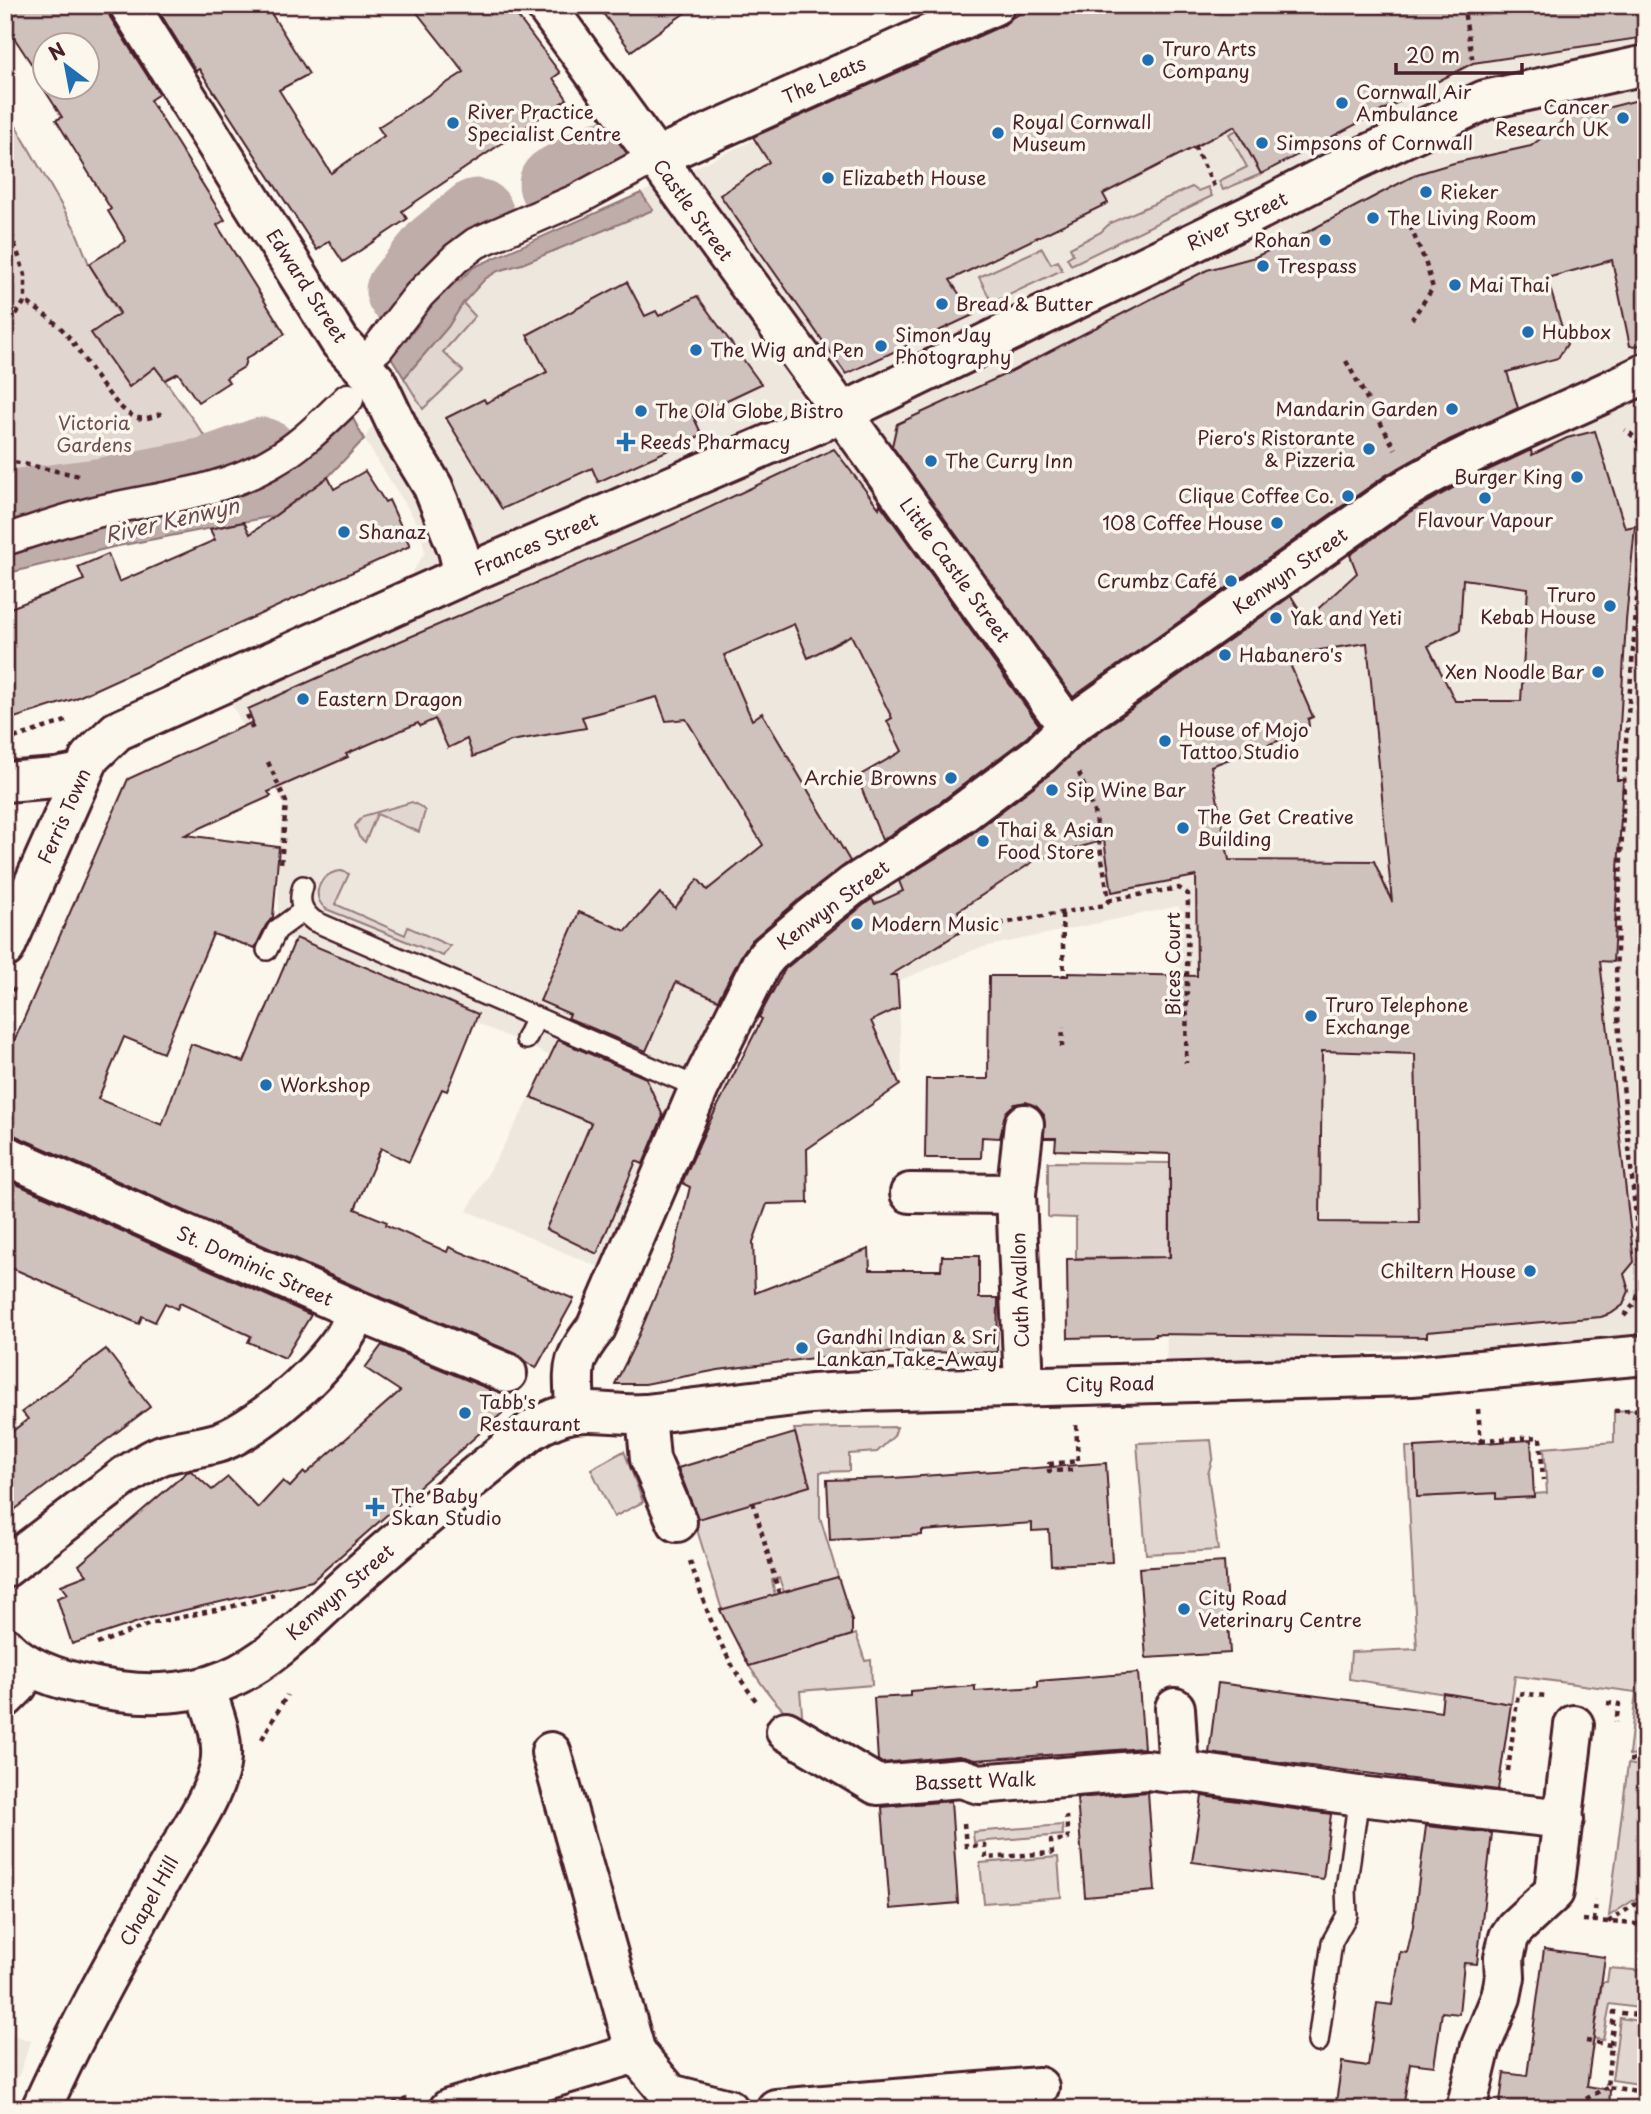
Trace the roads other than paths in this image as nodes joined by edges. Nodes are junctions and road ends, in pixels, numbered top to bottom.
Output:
1 (129, 5) edge
2 (545, 5) edge
3 (982, 8) edge
4 (1646, 65) edge
5 (654, 158) junction
6 (378, 348) dead end
7 (1643, 382) edge
8 (348, 399) dead end
9 (842, 413) junction
10 (5, 540) edge
11 (464, 575) junction
12 (232, 679) joint
13 (1071, 744) junction
14 (82, 773) junction
15 (5, 782) edge
16 (303, 886) dead end
17 (303, 911) junction
18 (5, 948) edge
19 (267, 950) dead end
20 (536, 1018) junction
21 (526, 1039) dead end
22 (699, 1088) junction
23 (1024, 1124) dead end
24 (5, 1155) edge
25 (911, 1193) dead end
26 (1016, 1194) junction
27 (357, 1311) junction
28 (1646, 1355) edge
29 (507, 1373) dead end
30 (1024, 1386) junction
31 (575, 1411) junction
32 (646, 1414) junction
33 (677, 1522) road end
34 (5, 1568) edge
35 (17, 1656) edge
36 (205, 1688) junction
37 (5, 1698) edge
38 (1175, 1708) dead end
39 (1574, 1725) dead end
40 (786, 1731) road end
41 (551, 1752) dead end
42 (1179, 1772) junction
43 (1359, 1797) junction
44 (1564, 1819) junction
45 (1318, 2042) dead end
46 (636, 2053) junction
47 (1039, 2087) dead end
48 (1471, 2092) edge
49 (434, 2102) edge
50 (41, 2109) edge
51 (729, 2109) edge
52 (776, 2109) edge

1 - 11 street, Edward Street
2 - 5 street, Castle Street
3 - 5 street, The Leats
4 - 9 street, River Street
5 - 6 street
5 - 9 street, Castle Street
7 - 13 street, Kenwyn Street
8 - 10 street
9 - 11 street, Frances Street
9 - 13 street, Little Castle Street
11 - 12 street, Frances Street
12 - 14 street, Ferris Town
13 - 22 street, Kenwyn Street
14 - 15 street
14 - 18 street, Ferris Town
16 - 17 lane
17 - 19 lane
17 - 20 lane
20 - 21 lane
20 - 22 lane
22 - 31 street, Kenwyn Street
23 - 26 street, Cuth Avallon
24 - 27 street, St. Dominic Street
25 - 26 street
26 - 30 street, Cuth Avallon
27 - 29 street, St. Dominic Street
27 - 34 street
28 - 30 street, City Road
30 - 32 street, City Road
31 - 32 street, City Road
31 - 36 street, Kenwyn Street
32 - 33 street
35 - 36 street, Kenwyn Street
35 - 37 street
36 - 50 street, Chapel Hill
38 - 42 street
39 - 44 street
40 - 42 street, Bassett Walk
41 - 46 street
42 - 43 street, Bassett Walk
43 - 44 street, Bassett Walk
43 - 45 lane
44 - 48 street
46 - 49 street
46 - 51 street
47 - 52 street

